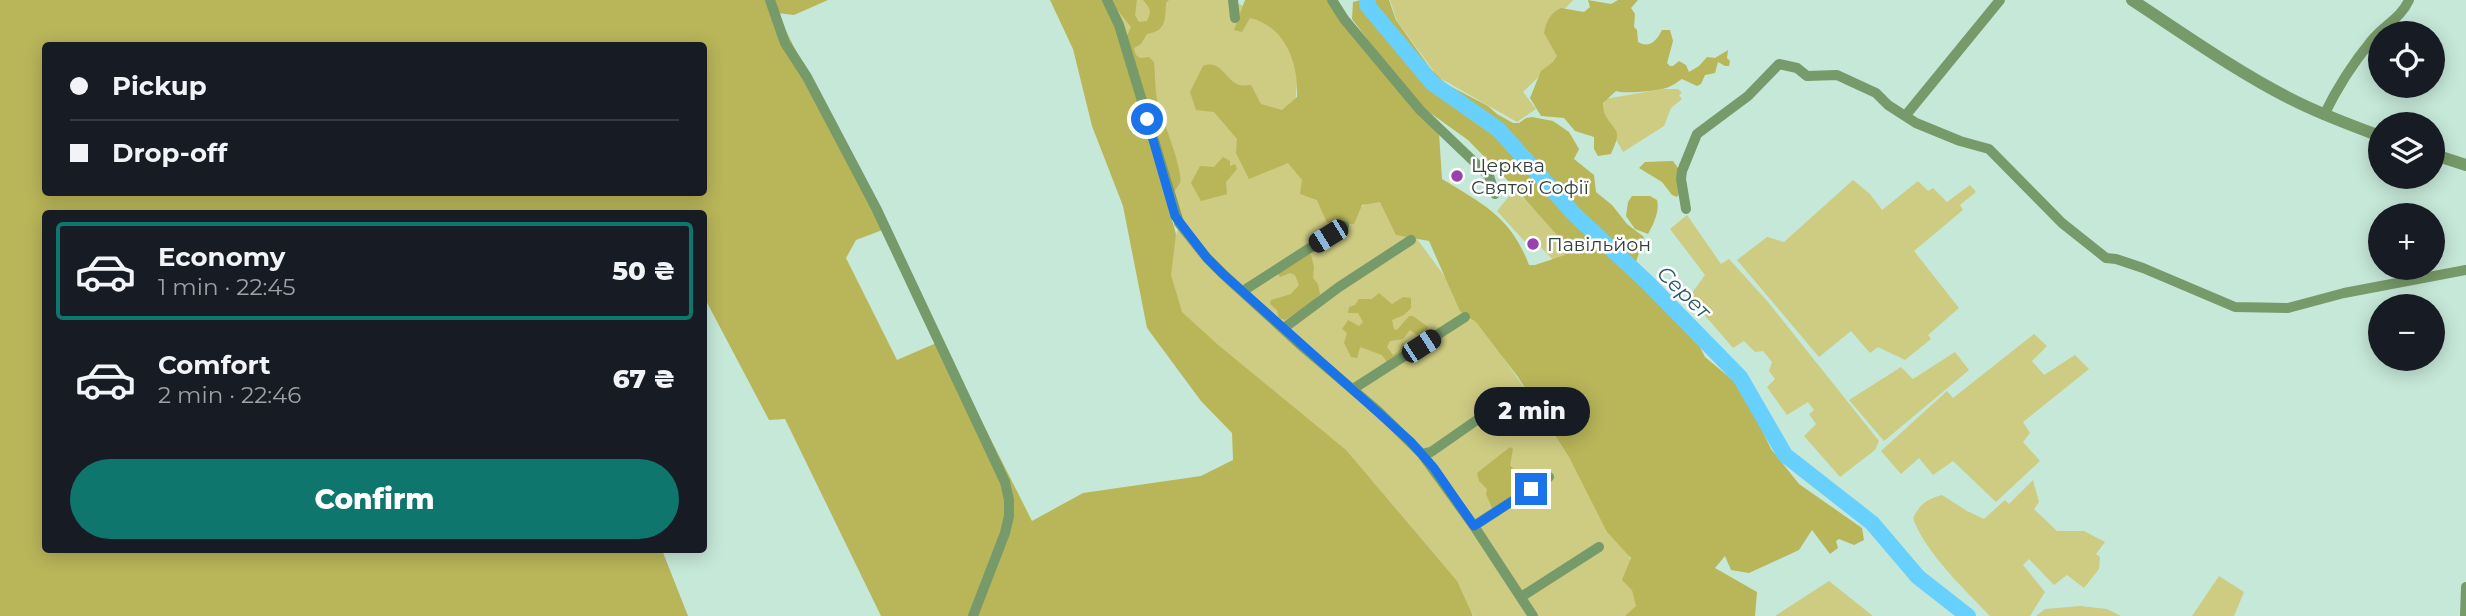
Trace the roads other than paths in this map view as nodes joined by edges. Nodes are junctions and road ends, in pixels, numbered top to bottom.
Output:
1 (770, 0) edge
2 (1107, 0) edge
3 (1233, 0) edge
4 (1332, 0) edge
5 (2000, 0) edge
6 (2132, 0) edge
7 (2409, 0) edge
8 (1235, 18) dead end
9 (1906, 115) junction
10 (2323, 115) junction
11 (2368, 132) edge
12 (2445, 158) edge
13 (2466, 165) edge
14 (1495, 194) dead end
15 (1686, 209) dead end
16 (1344, 226) dead end
17 (1411, 240) dead end
18 (2466, 270) edge
19 (1243, 292) junction
20 (1465, 317) dead end
21 (1284, 328) junction
22 (1353, 389) junction
23 (1517, 392) dead end
24 (1422, 454) junction
25 (1549, 477) dead end
26 (1474, 526) junction
27 (1599, 547) dead end
28 (2466, 587) edge
29 (1521, 597) junction
30 (972, 616) edge
31 (1534, 616) edge
32 (2465, 616) edge

1 - 30 street
2 - 19 street
3 - 8 street
4 - 14 street
5 - 9 street
6 - 10 street
7 - 10 street
9 - 15 street
9 - 18 street
10 - 11 street
12 - 13 street
16 - 19 street
17 - 21 street
19 - 21 street
20 - 22 street
21 - 22 street
22 - 24 street
23 - 24 street
24 - 26 street
25 - 26 street
26 - 29 street
27 - 29 street
28 - 32 street
29 - 31 street

